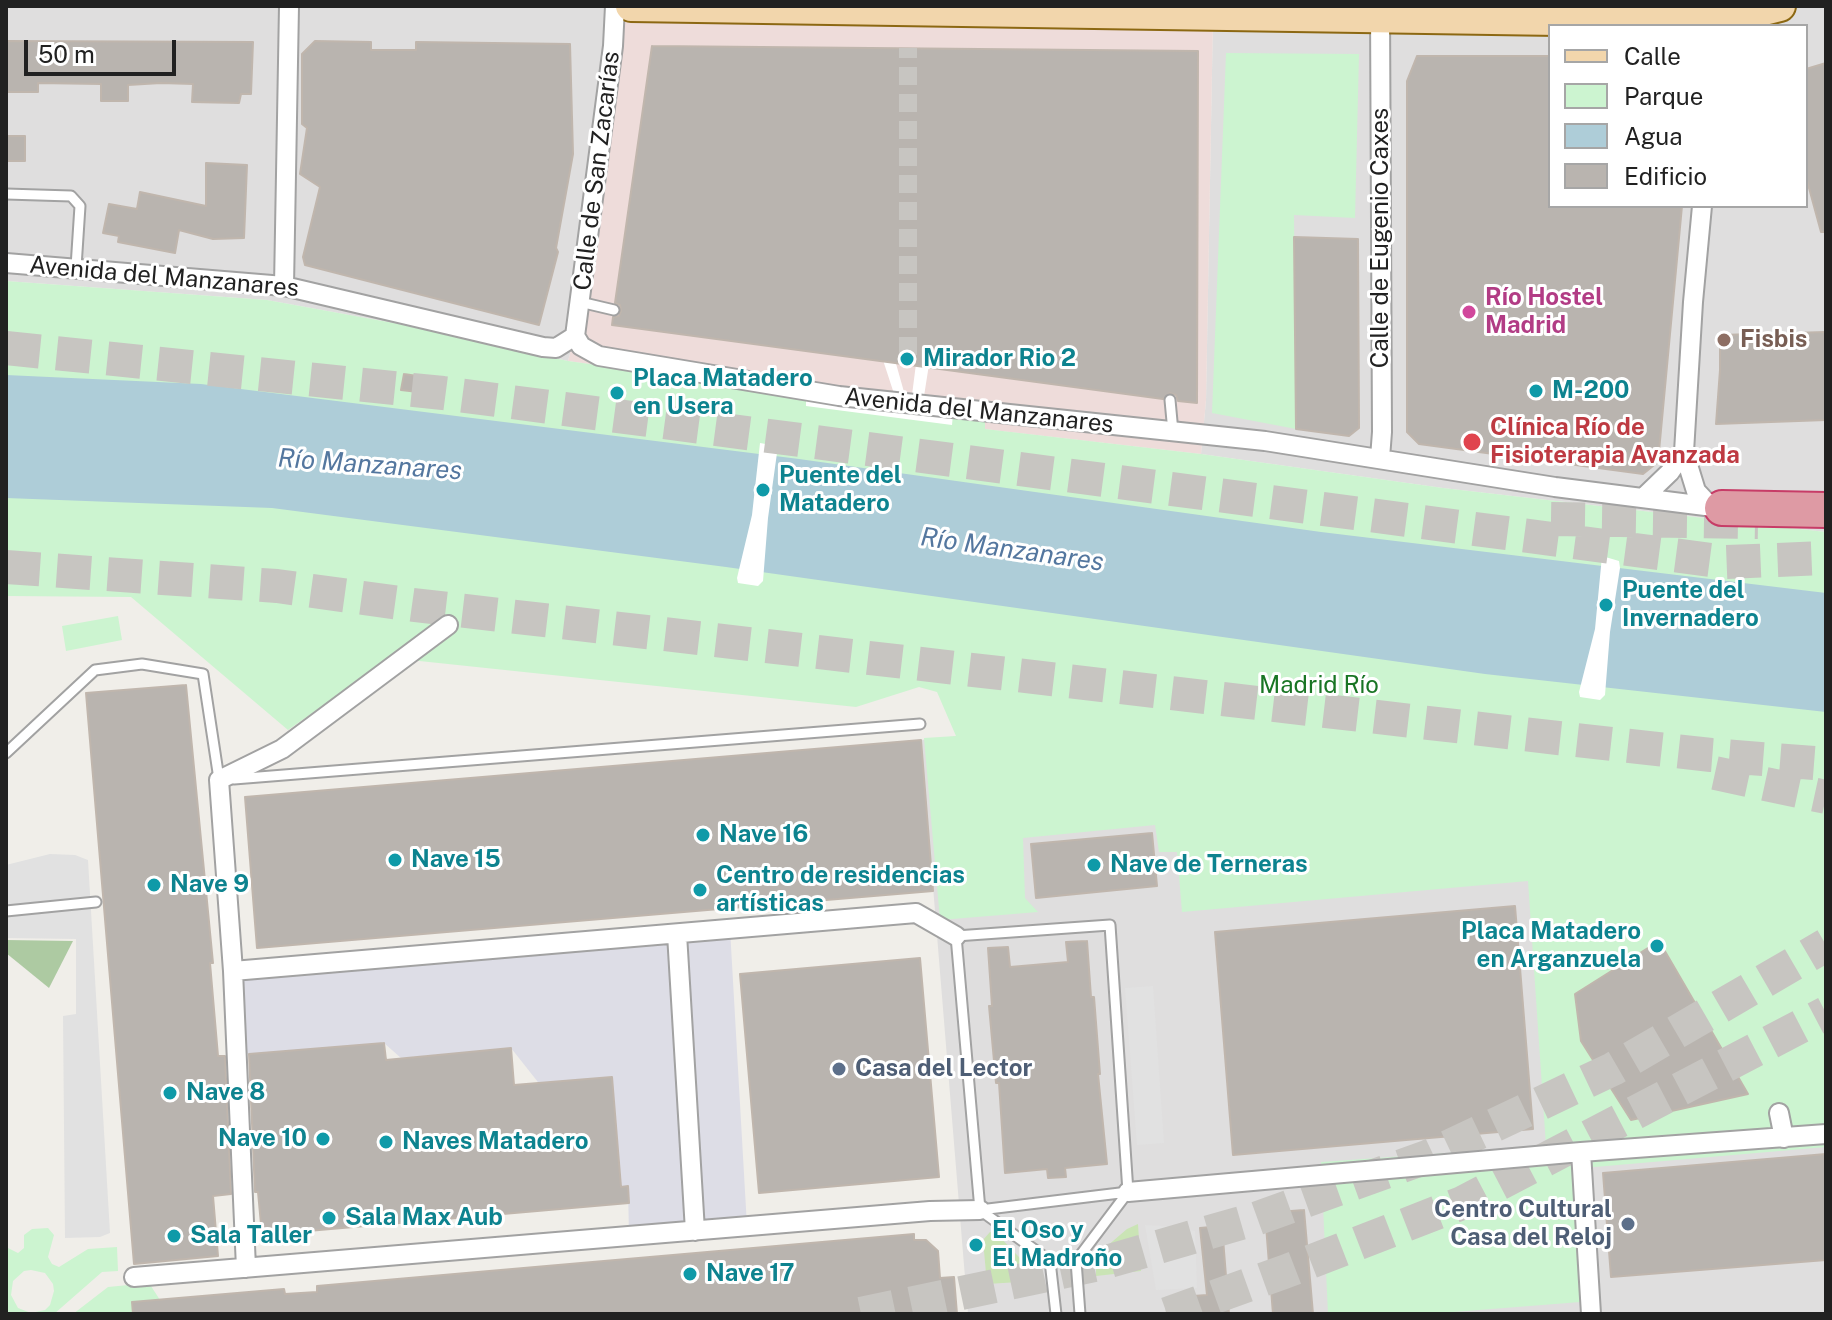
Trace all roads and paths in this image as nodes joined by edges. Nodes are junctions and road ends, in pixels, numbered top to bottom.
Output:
1 (289, 6) edge
2 (615, 6) edge
3 (631, 6) edge
4 (1780, 6) edge
5 (907, 9) edge
6 (1380, 12) edge
7 (1624, 14) edge
8 (1719, 18) edge
9 (6, 194) edge
10 (1702, 208) edge
11 (6, 263) edge
12 (76, 267) junction
13 (284, 286) junction
14 (580, 302) junction
15 (614, 310) dead end
16 (576, 330) junction
17 (1170, 400) dead end
18 (1173, 432) junction
19 (1684, 452) junction
20 (1380, 458) junction
21 (1643, 498) junction
22 (1717, 507) junction
23 (1826, 510) edge
24 (1826, 524) edge
25 (448, 625) dead end
26 (920, 724) dead end
27 (6, 753) edge
28 (219, 780) junction
29 (96, 902) dead end
30 (6, 911) edge
31 (677, 934) junction
32 (956, 936) junction
33 (233, 971) junction
34 (1779, 1113) dead end
35 (1826, 1134) edge
36 (1784, 1138) junction
37 (1581, 1152) junction
38 (1128, 1192) junction
39 (980, 1210) junction
40 (695, 1231) junction
41 (246, 1268) junction
42 (134, 1277) dead end
43 (1056, 1314) edge
44 (1080, 1314) edge
45 (1591, 1314) edge

1 - 13 street
2 - 14 street, Calle de San Zacarías
3 - 5 main road
4 - 8 main road
5 - 6 main road
6 - 7 main road
6 - 20 street, Calle de Eugenio Caxes
7 - 8 main road
9 - 12 lane
10 - 19 street
11 - 12 street, Avenida del Manzanares
12 - 13 street, Avenida del Manzanares
13 - 16 street, Avenida del Manzanares
14 - 15 lane
14 - 16 street, Calle de San Zacarías
16 - 18 street, Avenida del Manzanares
17 - 18 lane
18 - 20 street, Avenida del Manzanares
19 - 21 street
19 - 22 street
20 - 21 street, Avenida del Manzanares
21 - 22 street, Avenida del Manzanares
22 - 23 highway
22 - 24 street, Avenida del Manzanares
25 - 28 street
26 - 28 lane
27 - 28 lane
28 - 33 street
29 - 30 lane
31 - 32 street
31 - 33 street
31 - 40 street
32 - 38 lane
32 - 39 lane
33 - 41 street
34 - 36 street
35 - 36 street
36 - 37 street
37 - 38 street
37 - 45 street
38 - 39 lane
38 - 44 lane
39 - 40 street
39 - 43 lane
40 - 41 street
41 - 42 street

